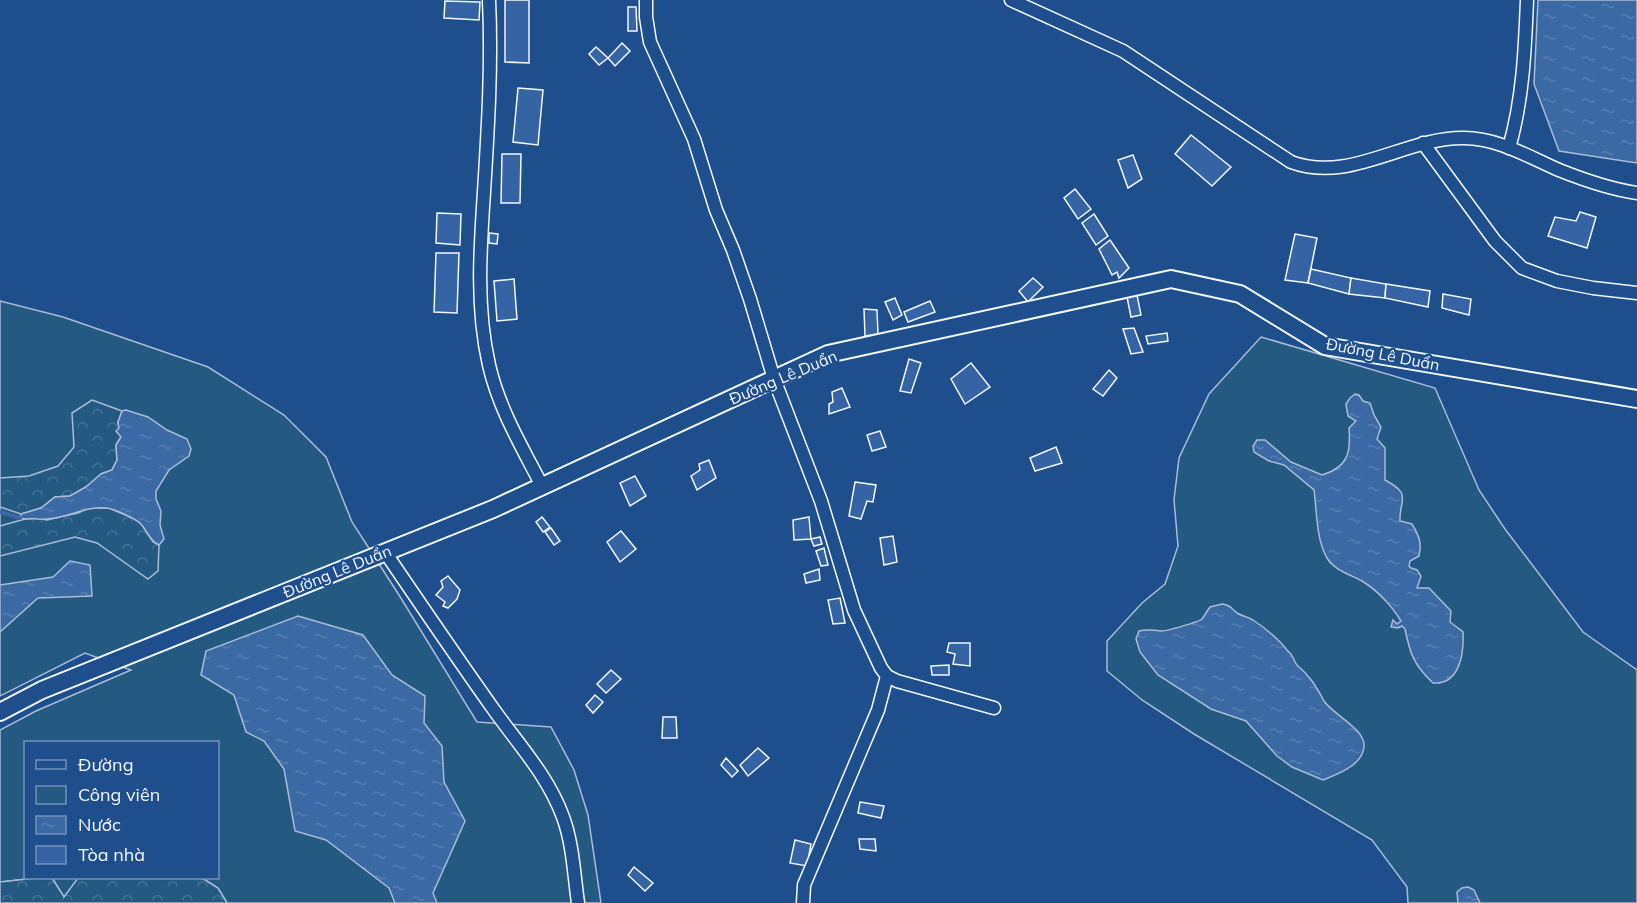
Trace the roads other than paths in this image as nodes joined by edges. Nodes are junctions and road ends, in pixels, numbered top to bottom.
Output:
1 (489, 0) edge
2 (646, 0) edge
3 (1011, 0) edge
4 (1527, 0) edge
5 (1423, 143) junction
6 (1509, 148) junction
7 (1637, 193) edge
8 (1637, 293) edge
9 (774, 379) junction
10 (1637, 399) edge
11 (542, 486) junction
12 (385, 552) junction
13 (887, 676) junction
14 (994, 708) dead end
15 (0, 712) edge
16 (578, 903) edge
17 (803, 903) edge

1 - 11 street
2 - 9 street
3 - 5 street
4 - 6 street
5 - 6 street
5 - 8 street
6 - 7 street
9 - 10 main road, Đường Lê Duẩn
9 - 11 main road, Đường Lê Duẩn
9 - 13 street
11 - 12 main road, Đường Lê Duẩn
12 - 15 main road, Đường Lê Duẩn
12 - 16 street
13 - 14 street
13 - 17 street

